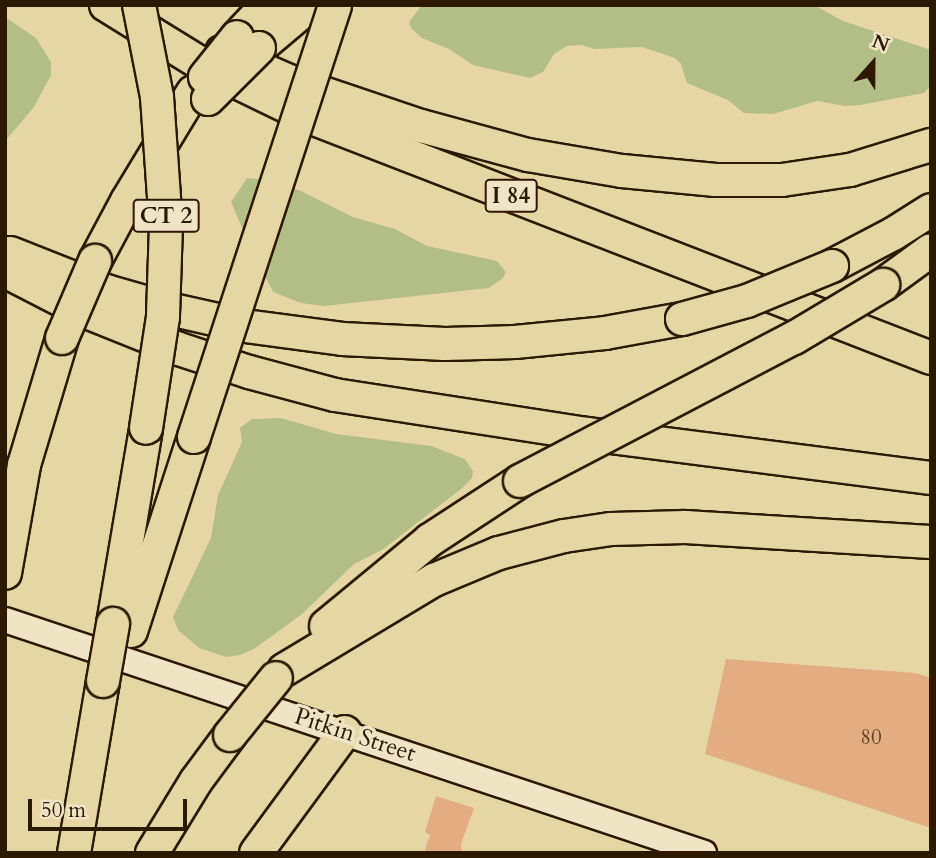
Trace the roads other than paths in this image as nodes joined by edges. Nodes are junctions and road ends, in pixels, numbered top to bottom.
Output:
1 (106, 5) edge
2 (139, 5) edge
3 (267, 5) edge
4 (310, 5) edge
5 (335, 5) edge
6 (248, 43) junction
7 (931, 145) edge
8 (931, 210) edge
9 (931, 250) edge
10 (5, 251) edge
11 (5, 271) edge
12 (931, 358) edge
13 (931, 478) edge
14 (931, 542) edge
15 (5, 573) edge
16 (5, 620) edge
17 (122, 628) junction
18 (280, 674) junction
19 (345, 732) junction
20 (74, 853) edge
21 (152, 853) edge
22 (256, 853) edge
23 (704, 853) edge

1 - 12 highway, I 84
2 - 7 highway
2 - 17 highway, CT 2, bridge
3 - 6 highway
4 - 6 highway
5 - 17 highway, bridge
6 - 15 highway, bridge
8 - 10 highway, bridge
9 - 18 highway, bridge
11 - 13 highway
14 - 18 highway
16 - 19 main road, Pitkin Street
17 - 20 highway
18 - 21 highway, bridge
19 - 22 highway
19 - 23 main road, Pitkin Street

